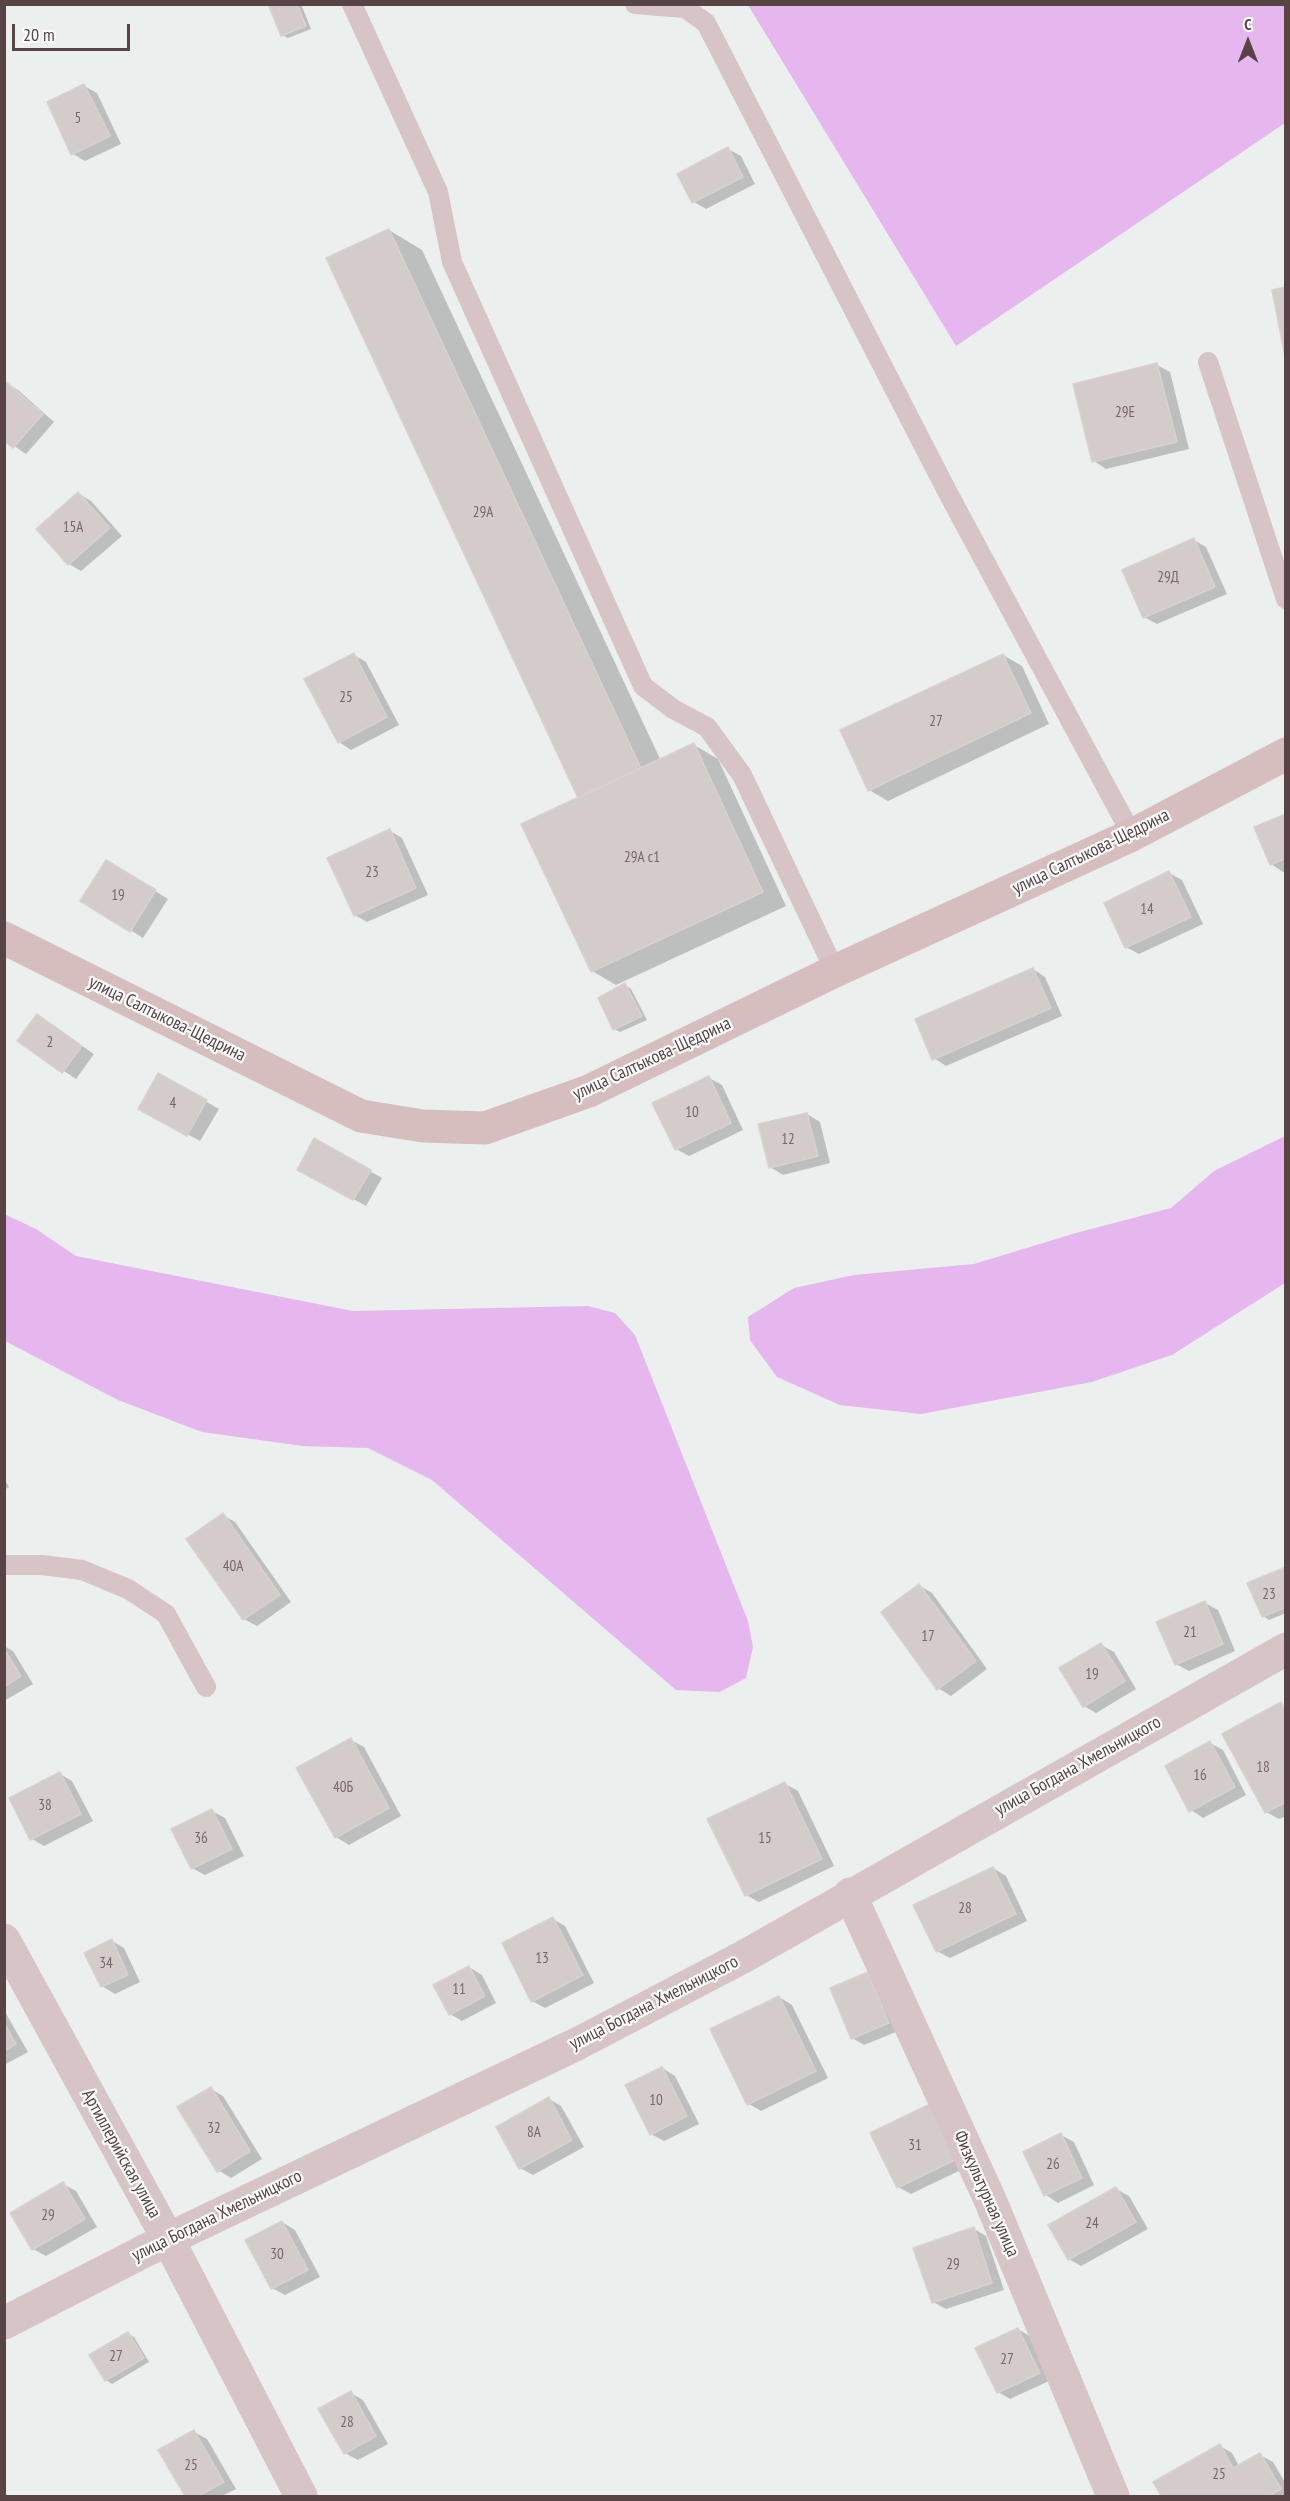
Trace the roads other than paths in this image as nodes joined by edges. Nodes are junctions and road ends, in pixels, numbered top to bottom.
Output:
1 (352, 4) edge
2 (635, 4) edge
3 (1208, 362) dead end
4 (1286, 599) edge
5 (1286, 754) edge
6 (1132, 835) junction
7 (4, 938) edge
8 (835, 971) junction
9 (4, 1565) edge
10 (1286, 1649) edge
11 (206, 1687) dead end
12 (850, 1894) junction
13 (4, 1940) edge
14 (168, 2239) junction
15 (4, 2323) edge
16 (301, 2496) edge
17 (1113, 2496) edge

1 - 8 lane
2 - 6 lane
3 - 4 lane
5 - 6 street, улица Салтыкова-Щедрина
6 - 8 street, улица Салтыкова-Щедрина
7 - 8 street, улица Салтыкова-Щедрина
9 - 11 lane
10 - 12 street, улица Богдана Хмельницкого
12 - 14 street, улица Богдана Хмельницкого
12 - 17 street, Физкультурная улица
13 - 14 street, Артиллерийская улица
14 - 15 street, улица Богдана Хмельницкого
14 - 16 street, Артиллерийская улица

